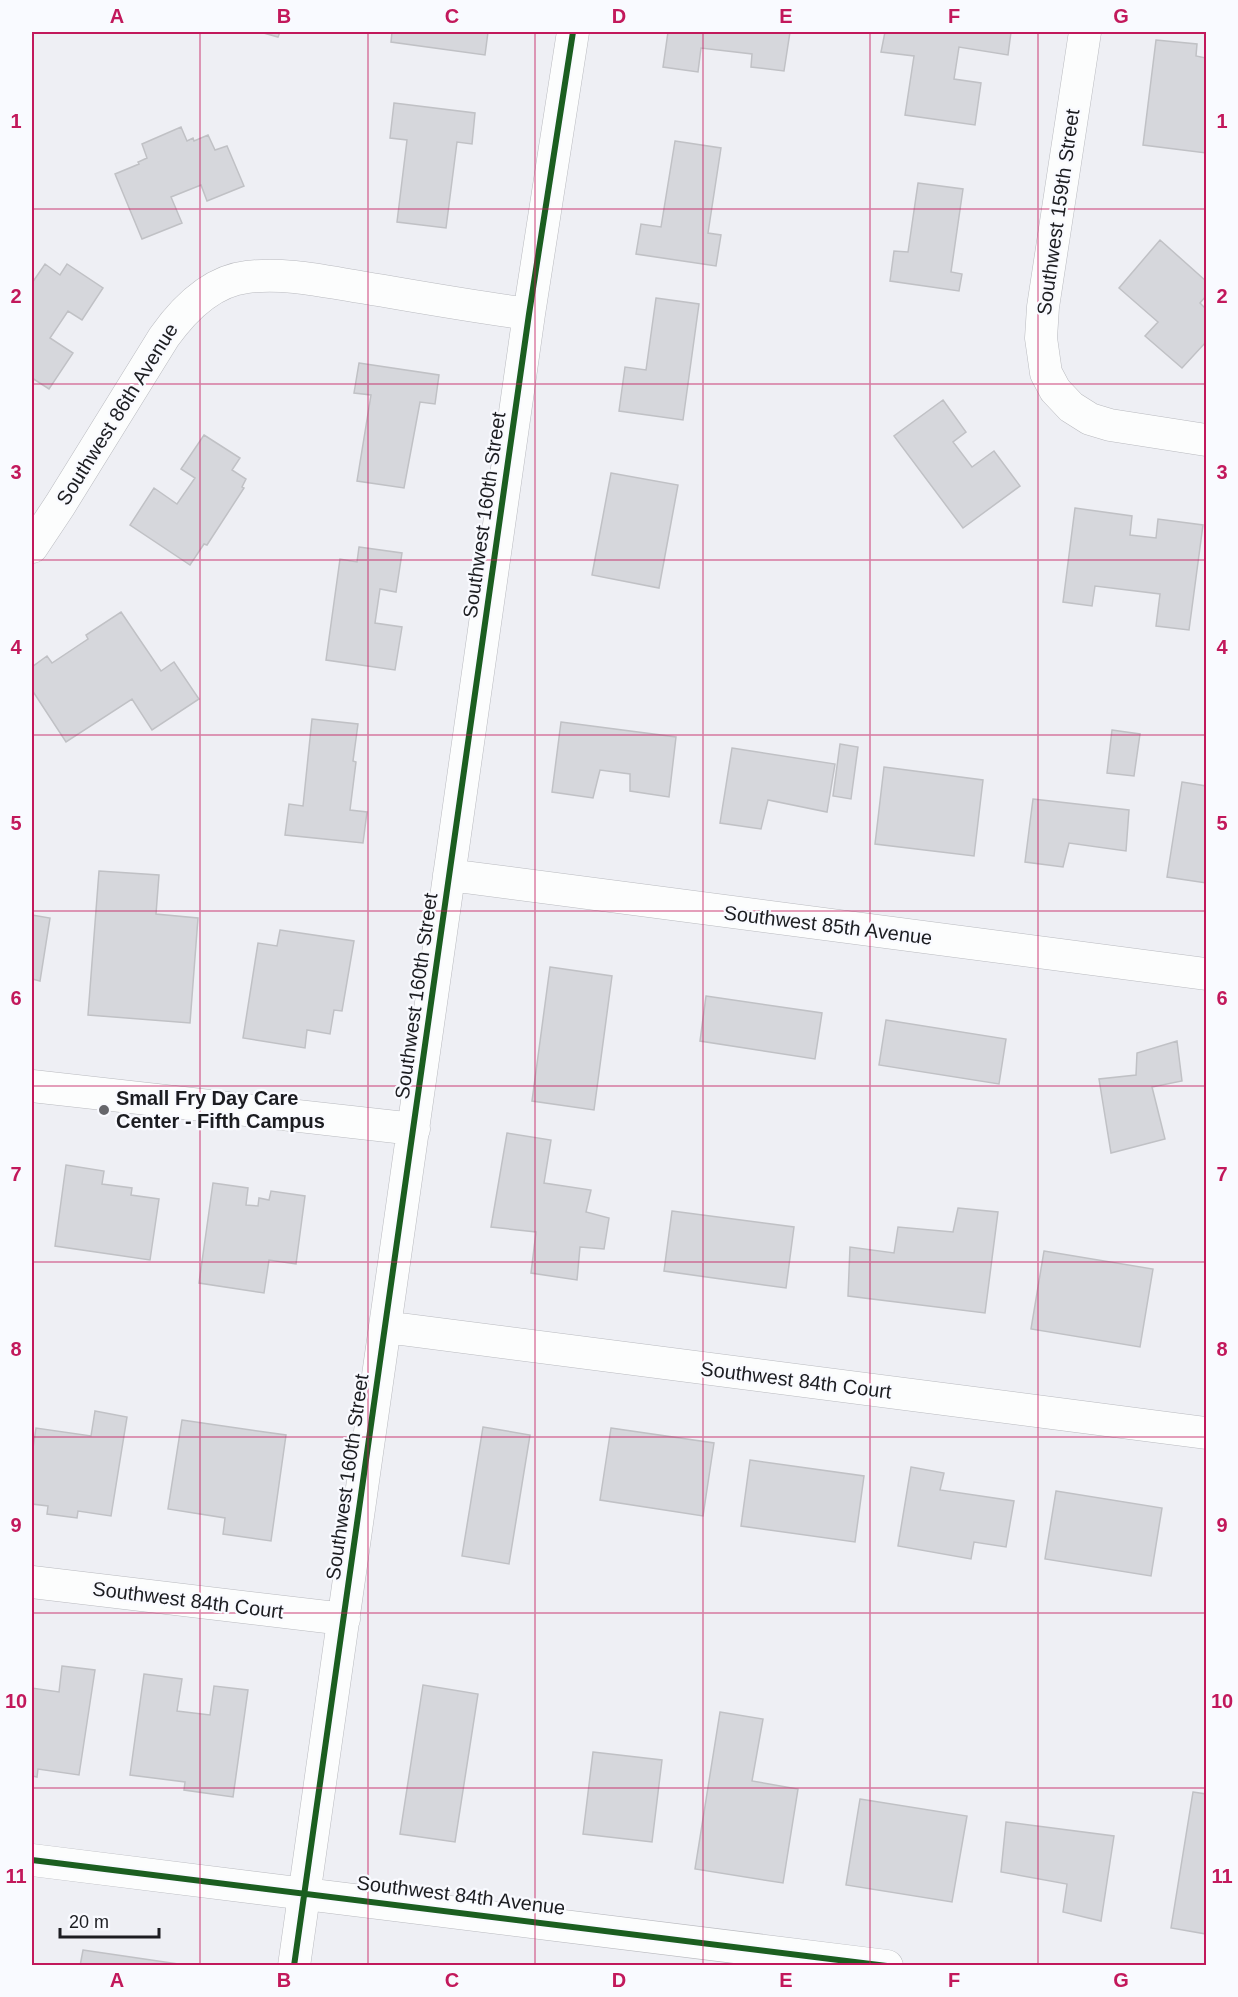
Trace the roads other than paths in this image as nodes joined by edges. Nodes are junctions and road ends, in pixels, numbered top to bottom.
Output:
1 (573, 32) edge
2 (1085, 32) edge
3 (529, 314) junction
4 (1206, 440) edge
5 (32, 547) edge
6 (449, 875) junction
7 (1206, 974) edge
8 (32, 1086) edge
9 (414, 1129) junction
10 (385, 1327) junction
11 (1206, 1433) edge
12 (32, 1582) edge
13 (344, 1619) junction
14 (32, 1860) edge
15 (305, 1892) junction
16 (294, 1965) edge
17 (886, 1965) edge

1 - 3 street, Southwest 160th Street
2 - 4 street, Southwest 159th Street
3 - 5 street, Southwest 86th Avenue
3 - 6 street, Southwest 160th Street
6 - 7 street, Southwest 85th Avenue
6 - 9 street, Southwest 160th Street
8 - 9 street
9 - 10 street, Southwest 160th Street
10 - 11 street, Southwest 84th Court
10 - 13 street, Southwest 160th Street
12 - 13 street, Southwest 84th Court
13 - 15 street, Southwest 160th Street
14 - 15 street, Southwest 84th Avenue
15 - 16 street, Southwest 160th Street
15 - 17 street, Southwest 84th Avenue

